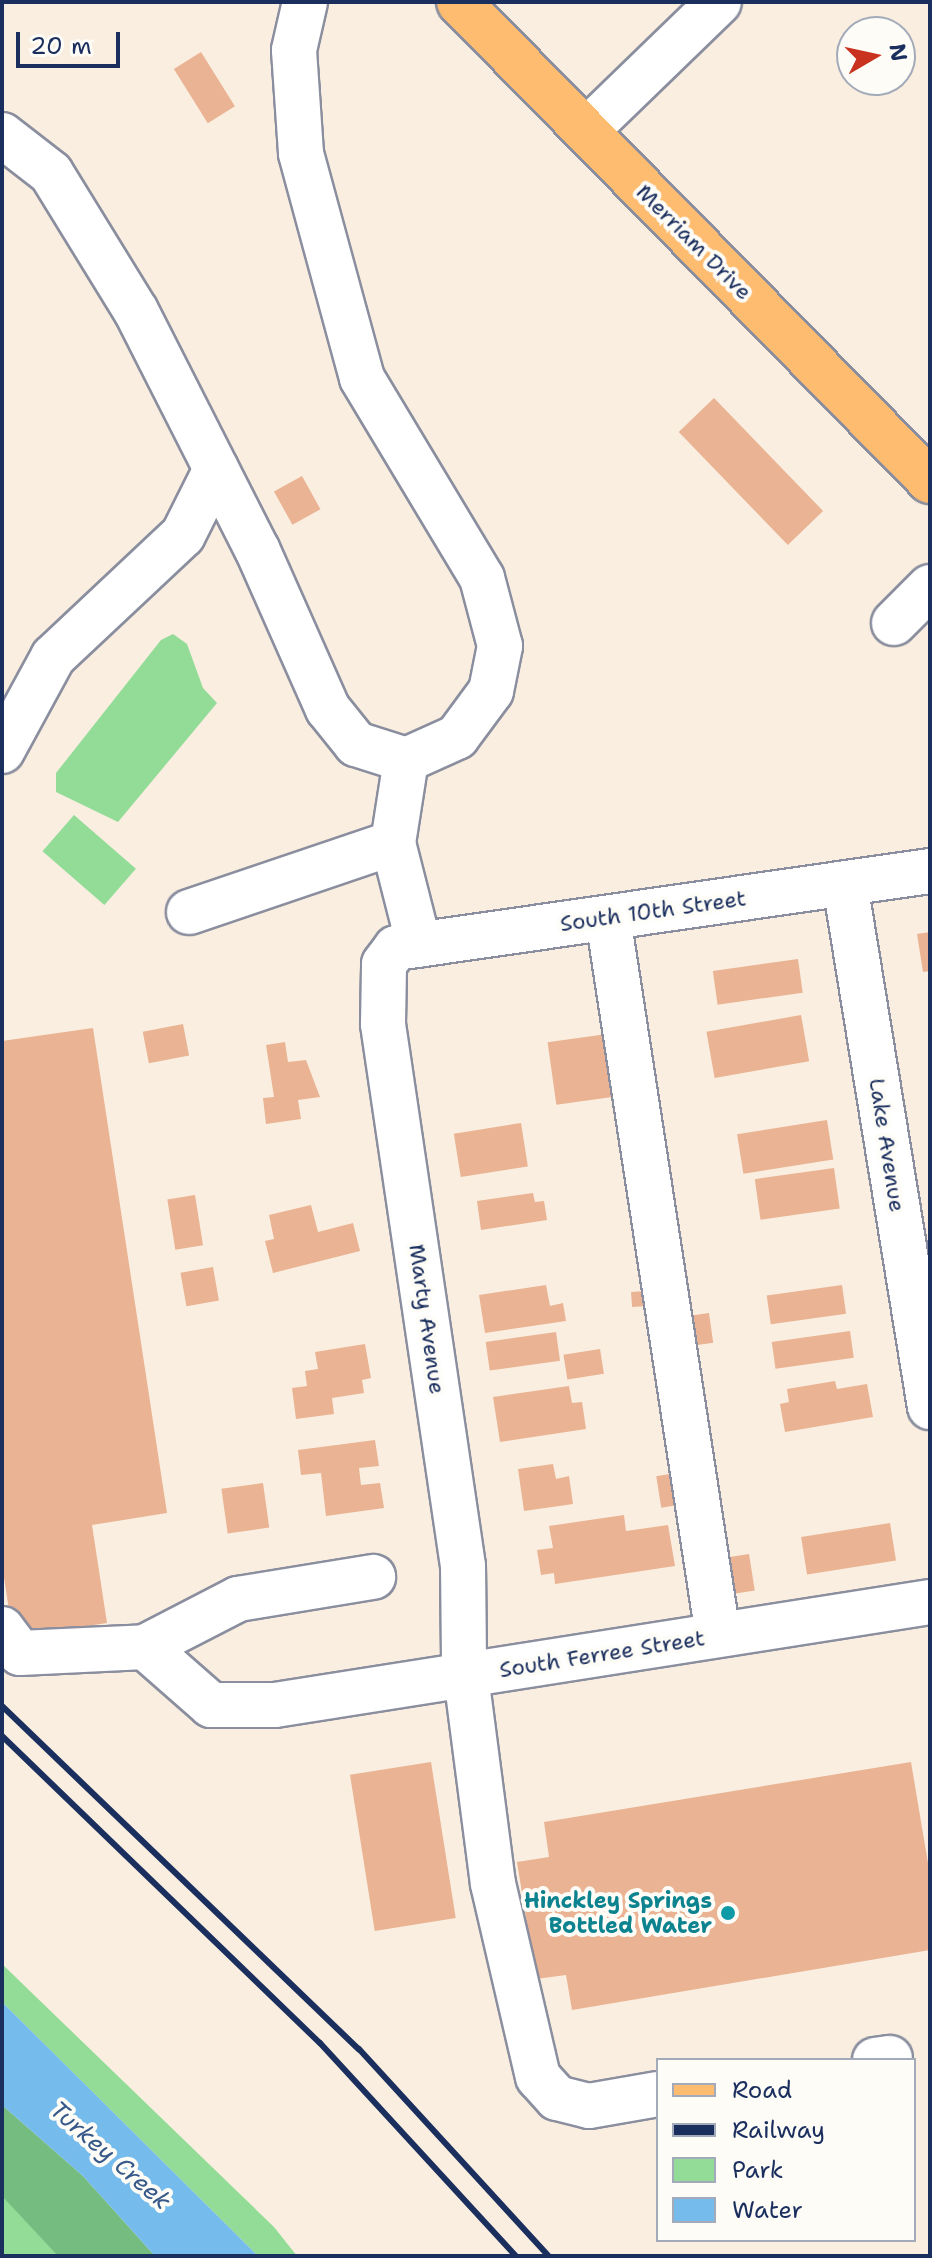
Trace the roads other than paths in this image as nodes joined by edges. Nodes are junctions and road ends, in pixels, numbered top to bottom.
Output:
1 (305, 2) edge
2 (459, 2) edge
3 (719, 2) edge
4 (586, 131) junction
5 (2, 135) edge
6 (216, 469) junction
7 (930, 481) edge
8 (930, 587) edge
9 (894, 623) dead end
10 (2, 751) edge
11 (406, 760) junction
12 (393, 843) junction
13 (930, 871) edge
14 (845, 884) junction
15 (189, 912) dead end
16 (608, 918) junction
17 (401, 954) junction
18 (930, 1407) edge
19 (373, 1577) dead end
20 (930, 1602) edge
21 (2, 1629) edge
22 (718, 1635) junction
23 (145, 1647) junction
24 (467, 1675) junction
25 (656, 2094) edge

1 - 11 street
2 - 4 main road, Merriam Drive
3 - 4 street
4 - 7 main road, Merriam Drive
5 - 6 street
6 - 10 street
6 - 11 street
8 - 9 street
11 - 12 street
12 - 15 street
12 - 17 street, Marty Avenue
13 - 14 street, South 10th Street
14 - 16 street, South 10th Street
14 - 18 street, Lake Avenue
16 - 17 street, South 10th Street
16 - 22 street
17 - 24 street, Marty Avenue
19 - 23 street
20 - 22 street, South Ferree Street
21 - 23 street
22 - 24 street, South Ferree Street
23 - 24 street, South Ferree Street
24 - 25 street, Marty Avenue

